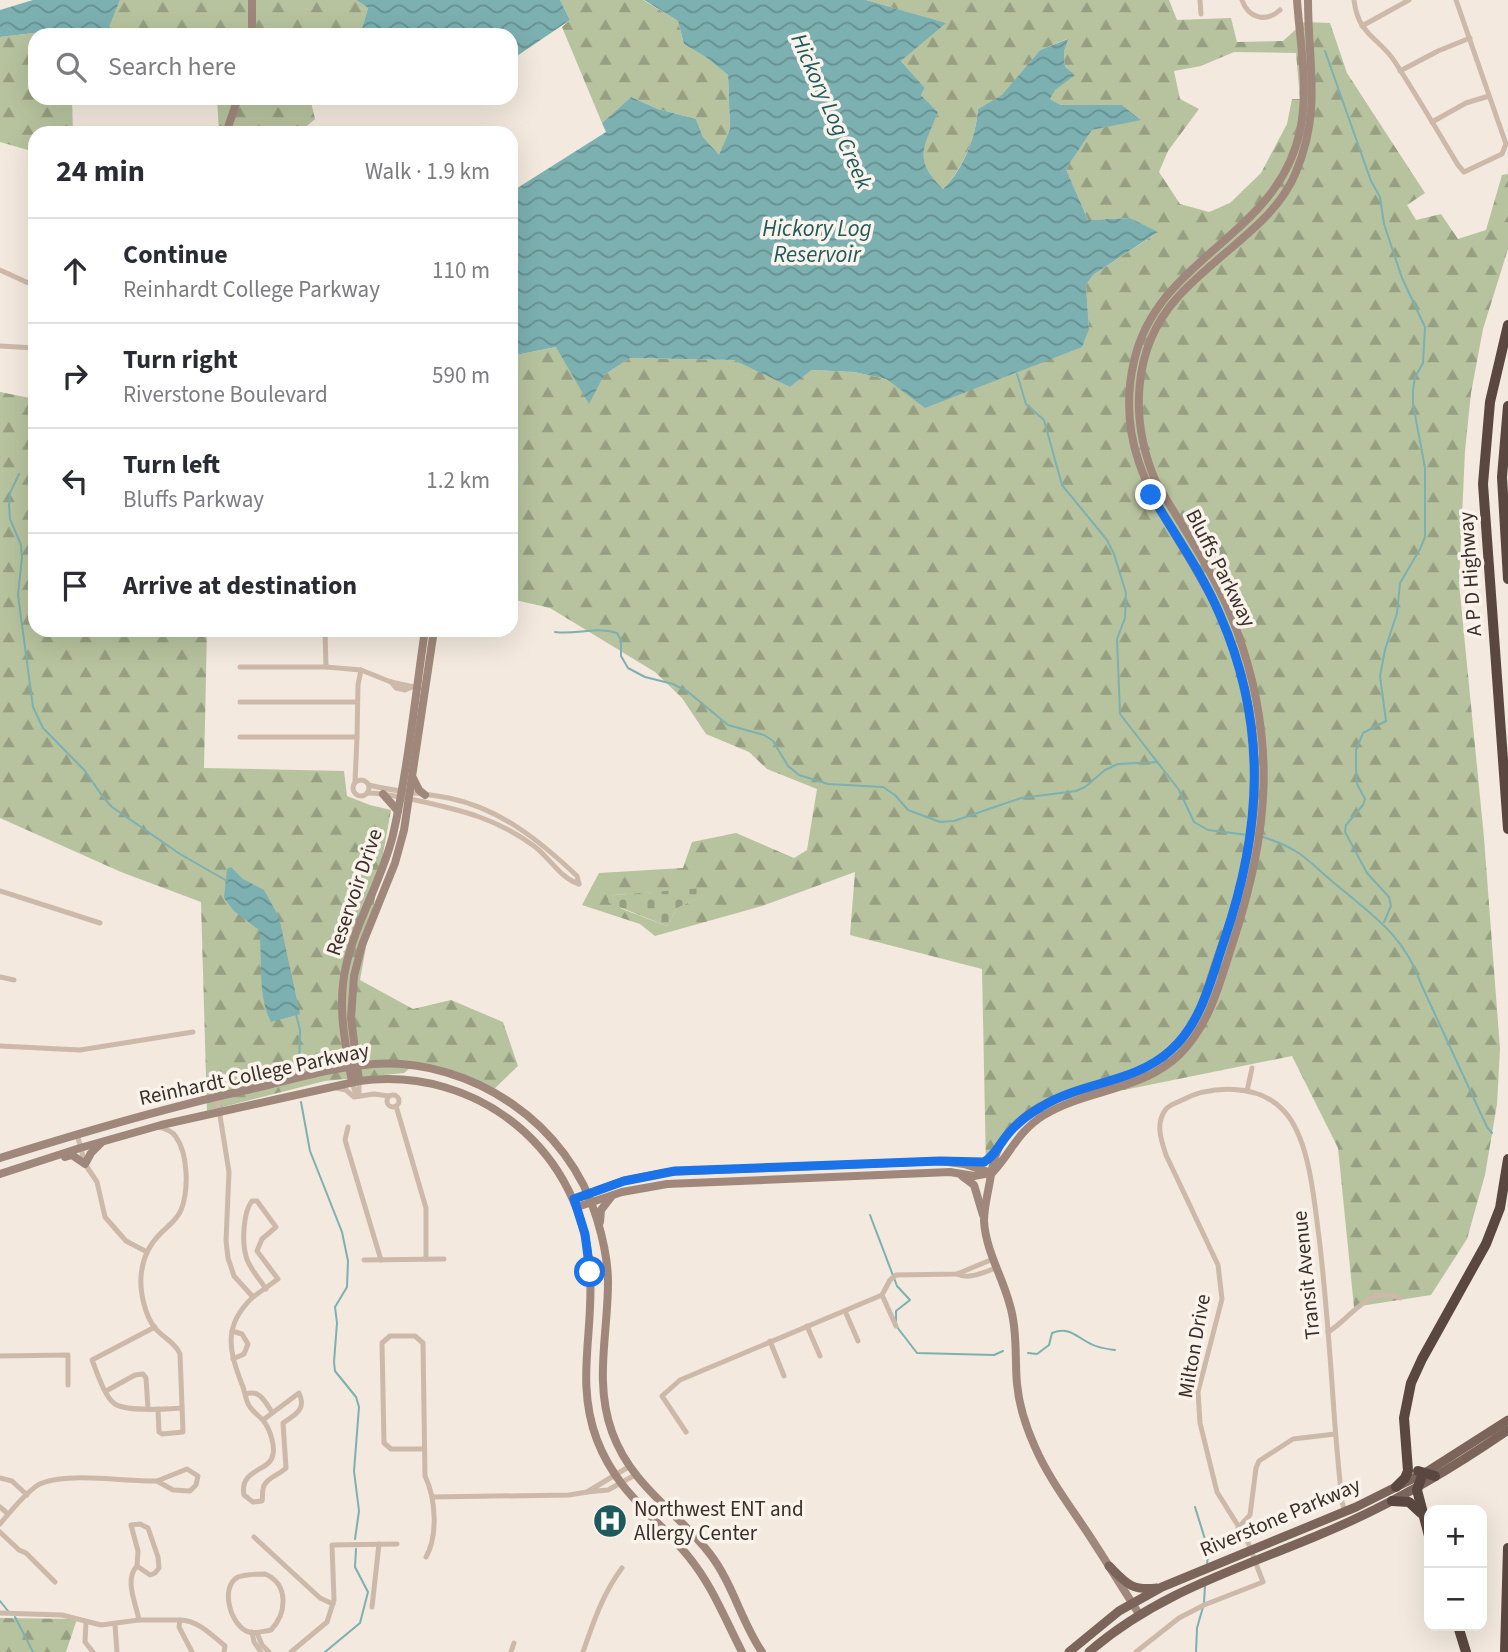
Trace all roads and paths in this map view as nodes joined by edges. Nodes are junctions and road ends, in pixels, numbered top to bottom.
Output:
1 (251, 0) edge
2 (1200, 0) edge
3 (1242, 0) edge
4 (1297, 0) edge
5 (1308, 0) edge
6 (1354, 0) edge
7 (1409, 0) edge
8 (1457, 0) edge
9 (1280, 10) dead end
10 (1201, 14) dead end
11 (1362, 26) junction
12 (252, 28) edge
13 (1470, 38) junction
14 (1312, 65) junction
15 (1302, 66) junction
16 (1400, 71) junction
17 (1489, 96) junction
18 (236, 105) edge
19 (1432, 122) junction
20 (228, 126) edge
21 (0, 270) edge
22 (28, 283) edge
23 (1508, 325) edge
24 (0, 346) edge
25 (28, 348) edge
26 (1508, 406) edge
27 (1183, 529) junction
28 (1175, 534) junction
29 (1508, 579) edge
30 (325, 637) edge
31 (424, 637) edge
32 (433, 637) edge
33 (240, 667) dead end
34 (326, 667) junction
35 (361, 670) junction
36 (418, 688) junction
37 (240, 702) dead end
38 (357, 702) junction
39 (240, 737) dead end
40 (357, 737) junction
41 (358, 763) junction
42 (412, 778) junction
43 (363, 780) junction
44 (355, 782) junction
45 (369, 785) junction
46 (368, 793) junction
47 (383, 794) junction
48 (400, 794) junction
49 (410, 795) junction
50 (425, 795) junction
51 (398, 811) junction
52 (1508, 822) edge
53 (1508, 829) edge
54 (0, 891) edge
55 (100, 923) dead end
56 (1225, 952) junction
57 (0, 977) edge
58 (14, 980) dead end
59 (193, 1032) dead end
60 (349, 1038) junction
61 (0, 1045) edge
62 (400, 1065) junction
63 (353, 1066) junction
64 (1252, 1068) dead end
65 (316, 1074) junction
66 (356, 1081) junction
67 (324, 1087) junction
68 (1093, 1091) junction
69 (1218, 1091) joint
70 (1247, 1091) junction
71 (359, 1096) junction
72 (389, 1096) junction
73 (218, 1097) junction
74 (396, 1106) junction
75 (220, 1111) junction
76 (154, 1127) junction
77 (348, 1127) dead end
78 (76, 1134) junction
79 (103, 1141) junction
80 (80, 1148) junction
81 (997, 1150) junction
82 (0, 1158) edge
83 (1508, 1159) edge
84 (31, 1163) junction
85 (957, 1163) junction
86 (85, 1164) junction
87 (576, 1172) junction
88 (954, 1172) junction
89 (992, 1173) junction
90 (0, 1174) edge
91 (617, 1183) junction
92 (613, 1195) junction
93 (589, 1199) junction
94 (575, 1203) junction
95 (984, 1221) junction
96 (599, 1229) junction
97 (147, 1252) junction
98 (426, 1259) junction
99 (444, 1259) dead end
100 (993, 1259) junction
101 (364, 1260) dead end
102 (381, 1260) junction
103 (996, 1268) junction
104 (957, 1274) junction
105 (266, 1289) junction
106 (882, 1295) junction
107 (253, 1297) junction
108 (1400, 1298) dead end
109 (845, 1311) junction
110 (807, 1326) junction
111 (896, 1326) dead end
112 (155, 1327) junction
113 (232, 1331) junction
114 (1328, 1332) junction
115 (770, 1341) junction
116 (858, 1341) dead end
117 (0, 1356) edge
118 (820, 1356) dead end
119 (233, 1359) junction
120 (784, 1376) dead end
121 (68, 1385) dead end
122 (106, 1391) junction
123 (246, 1394) junction
124 (182, 1408) junction
125 (148, 1409) junction
126 (158, 1409) junction
127 (272, 1412) junction
128 (263, 1420) junction
129 (1508, 1420) edge
130 (1508, 1430) edge
131 (685, 1433) dead end
132 (1335, 1434) junction
133 (1487, 1440) junction
134 (424, 1449) junction
135 (1409, 1460) junction
136 (630, 1466) junction
137 (1423, 1473) junction
138 (635, 1475) junction
139 (1435, 1476) junction
140 (0, 1478) edge
141 (618, 1480) junction
142 (157, 1481) junction
143 (1396, 1487) junction
144 (1417, 1487) junction
145 (27, 1495) junction
146 (432, 1497) junction
147 (1392, 1501) junction
148 (0, 1507) edge
149 (1345, 1512) junction
150 (8, 1514) junction
151 (1422, 1514) junction
152 (1424, 1520) edge
153 (0, 1524) edge
154 (1238, 1528) junction
155 (0, 1532) edge
156 (254, 1537) dead end
157 (379, 1544) junction
158 (397, 1544) dead end
159 (1508, 1548) edge
160 (1250, 1550) junction
161 (426, 1557) dead end
162 (1255, 1562) junction
163 (137, 1566) junction
164 (1109, 1566) junction
165 (622, 1568) dead end
166 (55, 1582) dead end
167 (1162, 1587) junction
168 (1507, 1587) edge
169 (333, 1604) junction
170 (1133, 1604) junction
171 (372, 1607) dead end
172 (0, 1614) edge
173 (1139, 1614) junction
174 (139, 1620) junction
175 (180, 1620) junction
176 (86, 1622) junction
177 (115, 1625) junction
178 (1460, 1631) edge
179 (255, 1632) junction
180 (514, 1643) dead end
181 (93, 1652) edge
182 (117, 1652) edge
183 (192, 1652) edge
184 (223, 1652) edge
185 (261, 1652) edge
186 (269, 1652) edge
187 (291, 1652) edge
188 (511, 1652) edge
189 (583, 1652) edge
190 (742, 1652) edge
191 (762, 1652) edge
192 (1069, 1652) edge
193 (1089, 1652) edge
194 (1136, 1652) edge
195 (1466, 1652) edge
196 (1506, 1652) edge

1 - 12 street
2 - 10 street
3 - 9 street
4 - 15 street, Bluffs Parkway
5 - 14 street, Bluffs Parkway
6 - 11 street
7 - 11 street
8 - 13 street
11 - 16 street
13 - 16 street
13 - 17 street
14 - 15 street
14 - 27 street, Bluffs Parkway
15 - 28 street, Bluffs Parkway
16 - 19 street
17 - 19 street
17 - 19 street
18 - 20 street
21 - 22 street
23 - 52 highway, A P D Highway
24 - 25 street
26 - 29 highway
27 - 28 street
27 - 56 street, Bluffs Parkway
28 - 56 street, Bluffs Parkway
30 - 34 street
31 - 36 street, Reservoir Drive
32 - 36 street, Reservoir Drive
33 - 34 street
34 - 35 street
35 - 36 street
35 - 38 street
36 - 42 street, Reservoir Drive
36 - 48 street, Reservoir Drive
37 - 38 street
38 - 40 street
39 - 40 street
40 - 41 street
41 - 43 street
41 - 44 street
42 - 49 street, Reservoir Drive
42 - 50 street
43 - 44 street
43 - 45 street
44 - 46 street
45 - 46 street
45 - 48 street
46 - 47 street
47 - 48 street
47 - 51 street
48 - 49 street
48 - 51 street, Reservoir Drive
49 - 50 street
49 - 50 street
49 - 60 street, Reservoir Drive
51 - 60 street, Reservoir Drive
52 - 53 highway, A P D Highway
54 - 55 street
56 - 68 street, Bluffs Parkway
57 - 58 street
59 - 61 street
60 - 62 street
60 - 63 street, Reservoir Drive
60 - 65 street
62 - 63 street, Reinhardt College Parkway
62 - 87 street, Reinhardt College Parkway
63 - 65 street, Reinhardt College Parkway
63 - 66 street, Reservoir Drive
64 - 70 street
65 - 73 street, Reinhardt College Parkway
66 - 67 street, Reinhardt College Parkway
66 - 71 street
66 - 94 street, Reinhardt College Parkway
67 - 71 street
67 - 75 street, Reinhardt College Parkway
68 - 81 street, Bluffs Parkway
68 - 89 street, Bluffs Parkway
69 - 70 street, Transit Avenue
69 - 154 street, Milton Drive
70 - 114 street, Transit Avenue
71 - 72 street
72 - 74 street
72 - 74 street
73 - 75 street
73 - 78 street, Reinhardt College Parkway
74 - 98 street
75 - 76 street, Reinhardt College Parkway
75 - 107 street
76 - 79 street, Reinhardt College Parkway
76 - 97 street
77 - 102 street
78 - 80 street
78 - 82 street, Reinhardt College Parkway
79 - 80 street, Reinhardt College Parkway
79 - 86 street
80 - 84 street, Reinhardt College Parkway
80 - 86 street
81 - 85 street
81 - 89 street, Bluffs Parkway
83 - 135 highway
84 - 86 street
84 - 90 street, Reinhardt College Parkway
85 - 89 street
85 - 91 street
86 - 97 street
87 - 91 street
87 - 93 street, Reinhardt College Parkway
88 - 89 street
88 - 92 street
88 - 95 street
89 - 95 street
91 - 93 street
92 - 93 street
92 - 96 street
93 - 94 street
93 - 96 street, Reinhardt College Parkway
94 - 141 street, Reinhardt College Parkway
95 - 100 street
96 - 136 street, Reinhardt College Parkway
97 - 112 street
98 - 99 street
98 - 102 street
100 - 103 street
100 - 104 street
101 - 102 street
103 - 104 street
103 - 164 street
104 - 106 street
105 - 105 street
105 - 107 street
106 - 109 street
106 - 111 street
107 - 113 street
108 - 114 street
109 - 110 street
109 - 116 street
110 - 115 street
110 - 118 street
112 - 122 street
112 - 124 street
113 - 119 street
113 - 119 street
114 - 132 street, Transit Avenue
115 - 120 street
115 - 131 street
117 - 121 street
119 - 123 street
122 - 125 street
122 - 125 street
123 - 127 street
123 - 128 street
124 - 126 street
124 - 126 street
125 - 126 street
127 - 128 street
127 - 128 street
129 - 133 main road, Riverstone Parkway
130 - 133 main road
132 - 149 street, Transit Avenue
132 - 154 street
133 - 137 main road, Riverstone Parkway
133 - 139 main road, Riverstone Parkway
134 - 134 street
134 - 146 street
135 - 137 highway
135 - 143 highway
136 - 138 street, Reinhardt College Parkway
136 - 141 street
137 - 139 highway
137 - 143 main road, Riverstone Parkway
137 - 144 highway
138 - 141 street
138 - 191 street, Reinhardt College Parkway
139 - 144 main road, Riverstone Parkway
140 - 145 street
141 - 146 street
141 - 190 street, Reinhardt College Parkway
142 - 142 street
142 - 145 street
143 - 149 main road, Riverstone Parkway
144 - 147 main road, Riverstone Parkway
144 - 151 highway
145 - 150 street
146 - 161 street
147 - 151 highway
147 - 162 main road, Riverstone Parkway
148 - 150 street
149 - 160 main road, Riverstone Parkway
150 - 153 street
151 - 152 highway
154 - 160 street, Milton Drive
155 - 166 street
156 - 169 street
157 - 158 street
157 - 169 street
157 - 171 street
159 - 168 highway
160 - 162 street, Milton Drive
160 - 167 main road, Riverstone Parkway
162 - 173 main road, Riverstone Parkway
162 - 194 street
163 - 163 street
163 - 174 street
164 - 167 main road
164 - 170 street
165 - 189 street
167 - 170 main road, Riverstone Parkway
168 - 196 highway
169 - 187 street
170 - 173 street
170 - 192 main road, Riverstone Parkway
172 - 176 street
173 - 193 main road, Riverstone Parkway
174 - 175 street
174 - 177 street
175 - 183 street
175 - 184 street
176 - 177 street
176 - 181 street
177 - 182 street
178 - 195 highway
179 - 179 street
179 - 185 street
179 - 186 street
180 - 188 street

